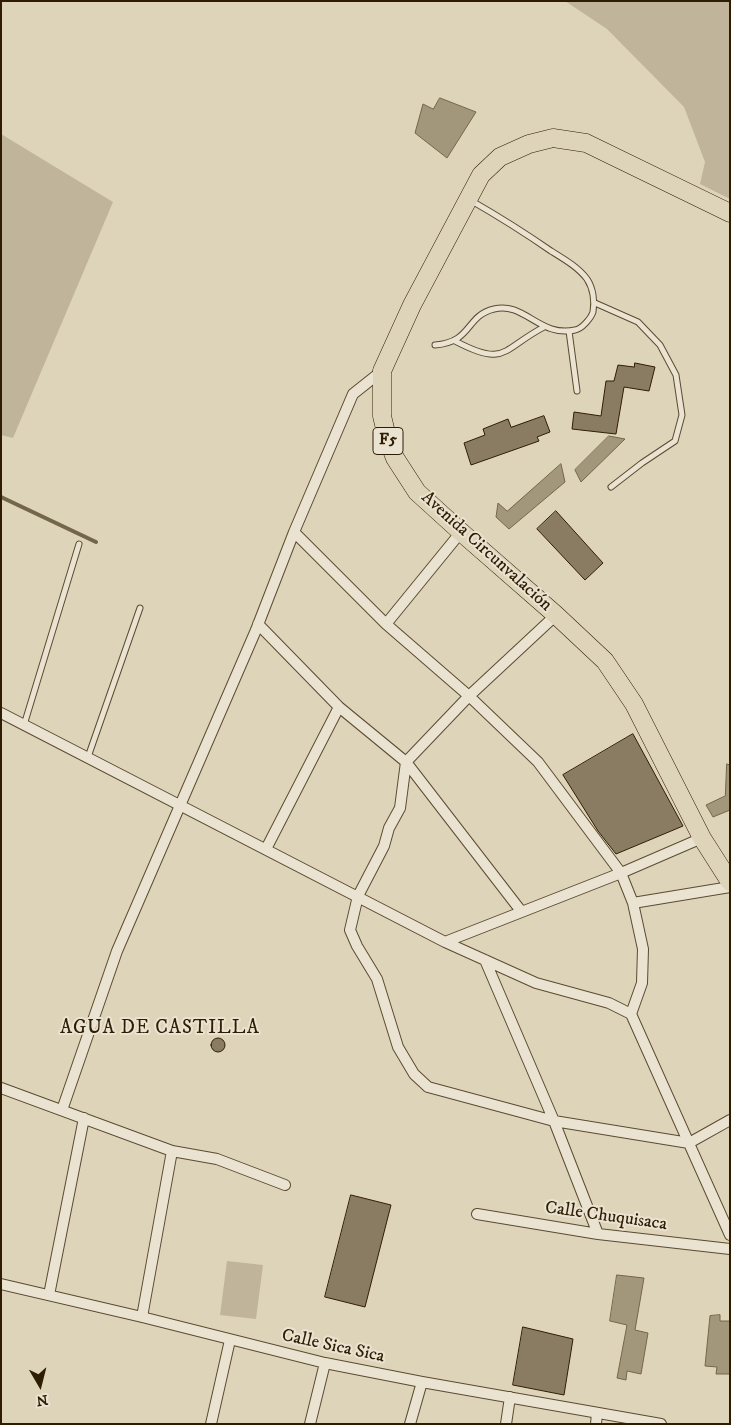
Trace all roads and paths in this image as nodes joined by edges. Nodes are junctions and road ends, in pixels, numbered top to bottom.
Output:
1 (468, 199) junction
2 (730, 212) edge
3 (595, 303) junction
4 (544, 327) junction
5 (568, 331) junction
6 (456, 341) junction
7 (435, 345) dead end
8 (382, 371) junction
9 (577, 391) dead end
10 (611, 487) dead end
11 (294, 532) junction
12 (460, 532) junction
13 (79, 544) dead end
14 (140, 608) dead end
15 (556, 615) junction
16 (258, 624) junction
17 (386, 624) junction
18 (469, 696) junction
19 (339, 706) junction
20 (1, 714) edge
21 (24, 725) junction
22 (88, 757) junction
23 (406, 762) junction
24 (180, 804) junction
25 (702, 838) junction
26 (266, 849) junction
27 (621, 873) junction
28 (730, 882) edge
29 (730, 887) edge
30 (358, 896) junction
31 (633, 903) junction
32 (521, 911) junction
33 (445, 942) junction
34 (485, 960) junction
35 (631, 1014) junction
36 (1, 1088) edge
37 (62, 1110) junction
38 (84, 1118) junction
39 (730, 1120) edge
40 (554, 1121) junction
41 (689, 1143) junction
42 (172, 1151) junction
43 (285, 1185) dead end
44 (477, 1214) dead end
45 (598, 1234) junction
46 (730, 1235) edge
47 (730, 1249) edge
48 (1, 1284) edge
49 (49, 1296) junction
50 (142, 1317) junction
51 (230, 1340) junction
52 (325, 1363) junction
53 (422, 1382) junction
54 (510, 1398) junction
55 (597, 1413) junction
56 (211, 1424) edge
57 (310, 1424) edge
58 (410, 1424) edge
59 (506, 1424) edge
60 (596, 1424) edge
61 (661, 1424) edge

1 - 2 highway, Avenida Circunvalación / F5
1 - 3 lane
1 - 8 highway, Avenida Circunvalación / F5
3 - 5 lane
3 - 10 lane
4 - 5 lane
4 - 6 lane
4 - 6 lane
5 - 9 lane
6 - 7 lane
8 - 11 street
8 - 12 highway, Avenida Circunvalación / F5
11 - 16 street
11 - 17 street
12 - 15 highway, Avenida Circunvalación / F5
12 - 17 street
13 - 21 lane
14 - 22 lane
15 - 18 street
15 - 25 highway, Avenida Circunvalación / F5
16 - 19 street
16 - 24 street
17 - 18 street
18 - 23 street
18 - 27 street
19 - 23 street
19 - 26 street
20 - 21 street
21 - 22 street
22 - 24 street
23 - 30 street
23 - 32 street
24 - 26 street
24 - 37 street
25 - 27 street
25 - 28 highway, Avenida Circunvalación / F5
26 - 30 street
27 - 31 street
27 - 32 street
29 - 31 street
30 - 33 street
30 - 40 street
31 - 35 street
32 - 33 street
33 - 34 street
34 - 35 street
34 - 40 street
35 - 41 street
36 - 37 street
37 - 38 street
38 - 42 street
38 - 49 street
39 - 41 street
40 - 41 street
40 - 45 street
41 - 46 street
42 - 43 street
42 - 50 street
44 - 45 street, Calle Chuquisaca
45 - 47 street, Calle Chuquisaca
48 - 49 street, Calle Sica Sica
49 - 50 street, Calle Sica Sica
50 - 51 street, Calle Sica Sica
51 - 52 street, Calle Sica Sica
51 - 56 street
52 - 53 street, Calle Sica Sica
52 - 57 street
53 - 54 street, Calle Sica Sica
53 - 58 street
54 - 55 street, Calle Sica Sica
54 - 59 street
55 - 60 street
55 - 61 street, Calle Sica Sica

